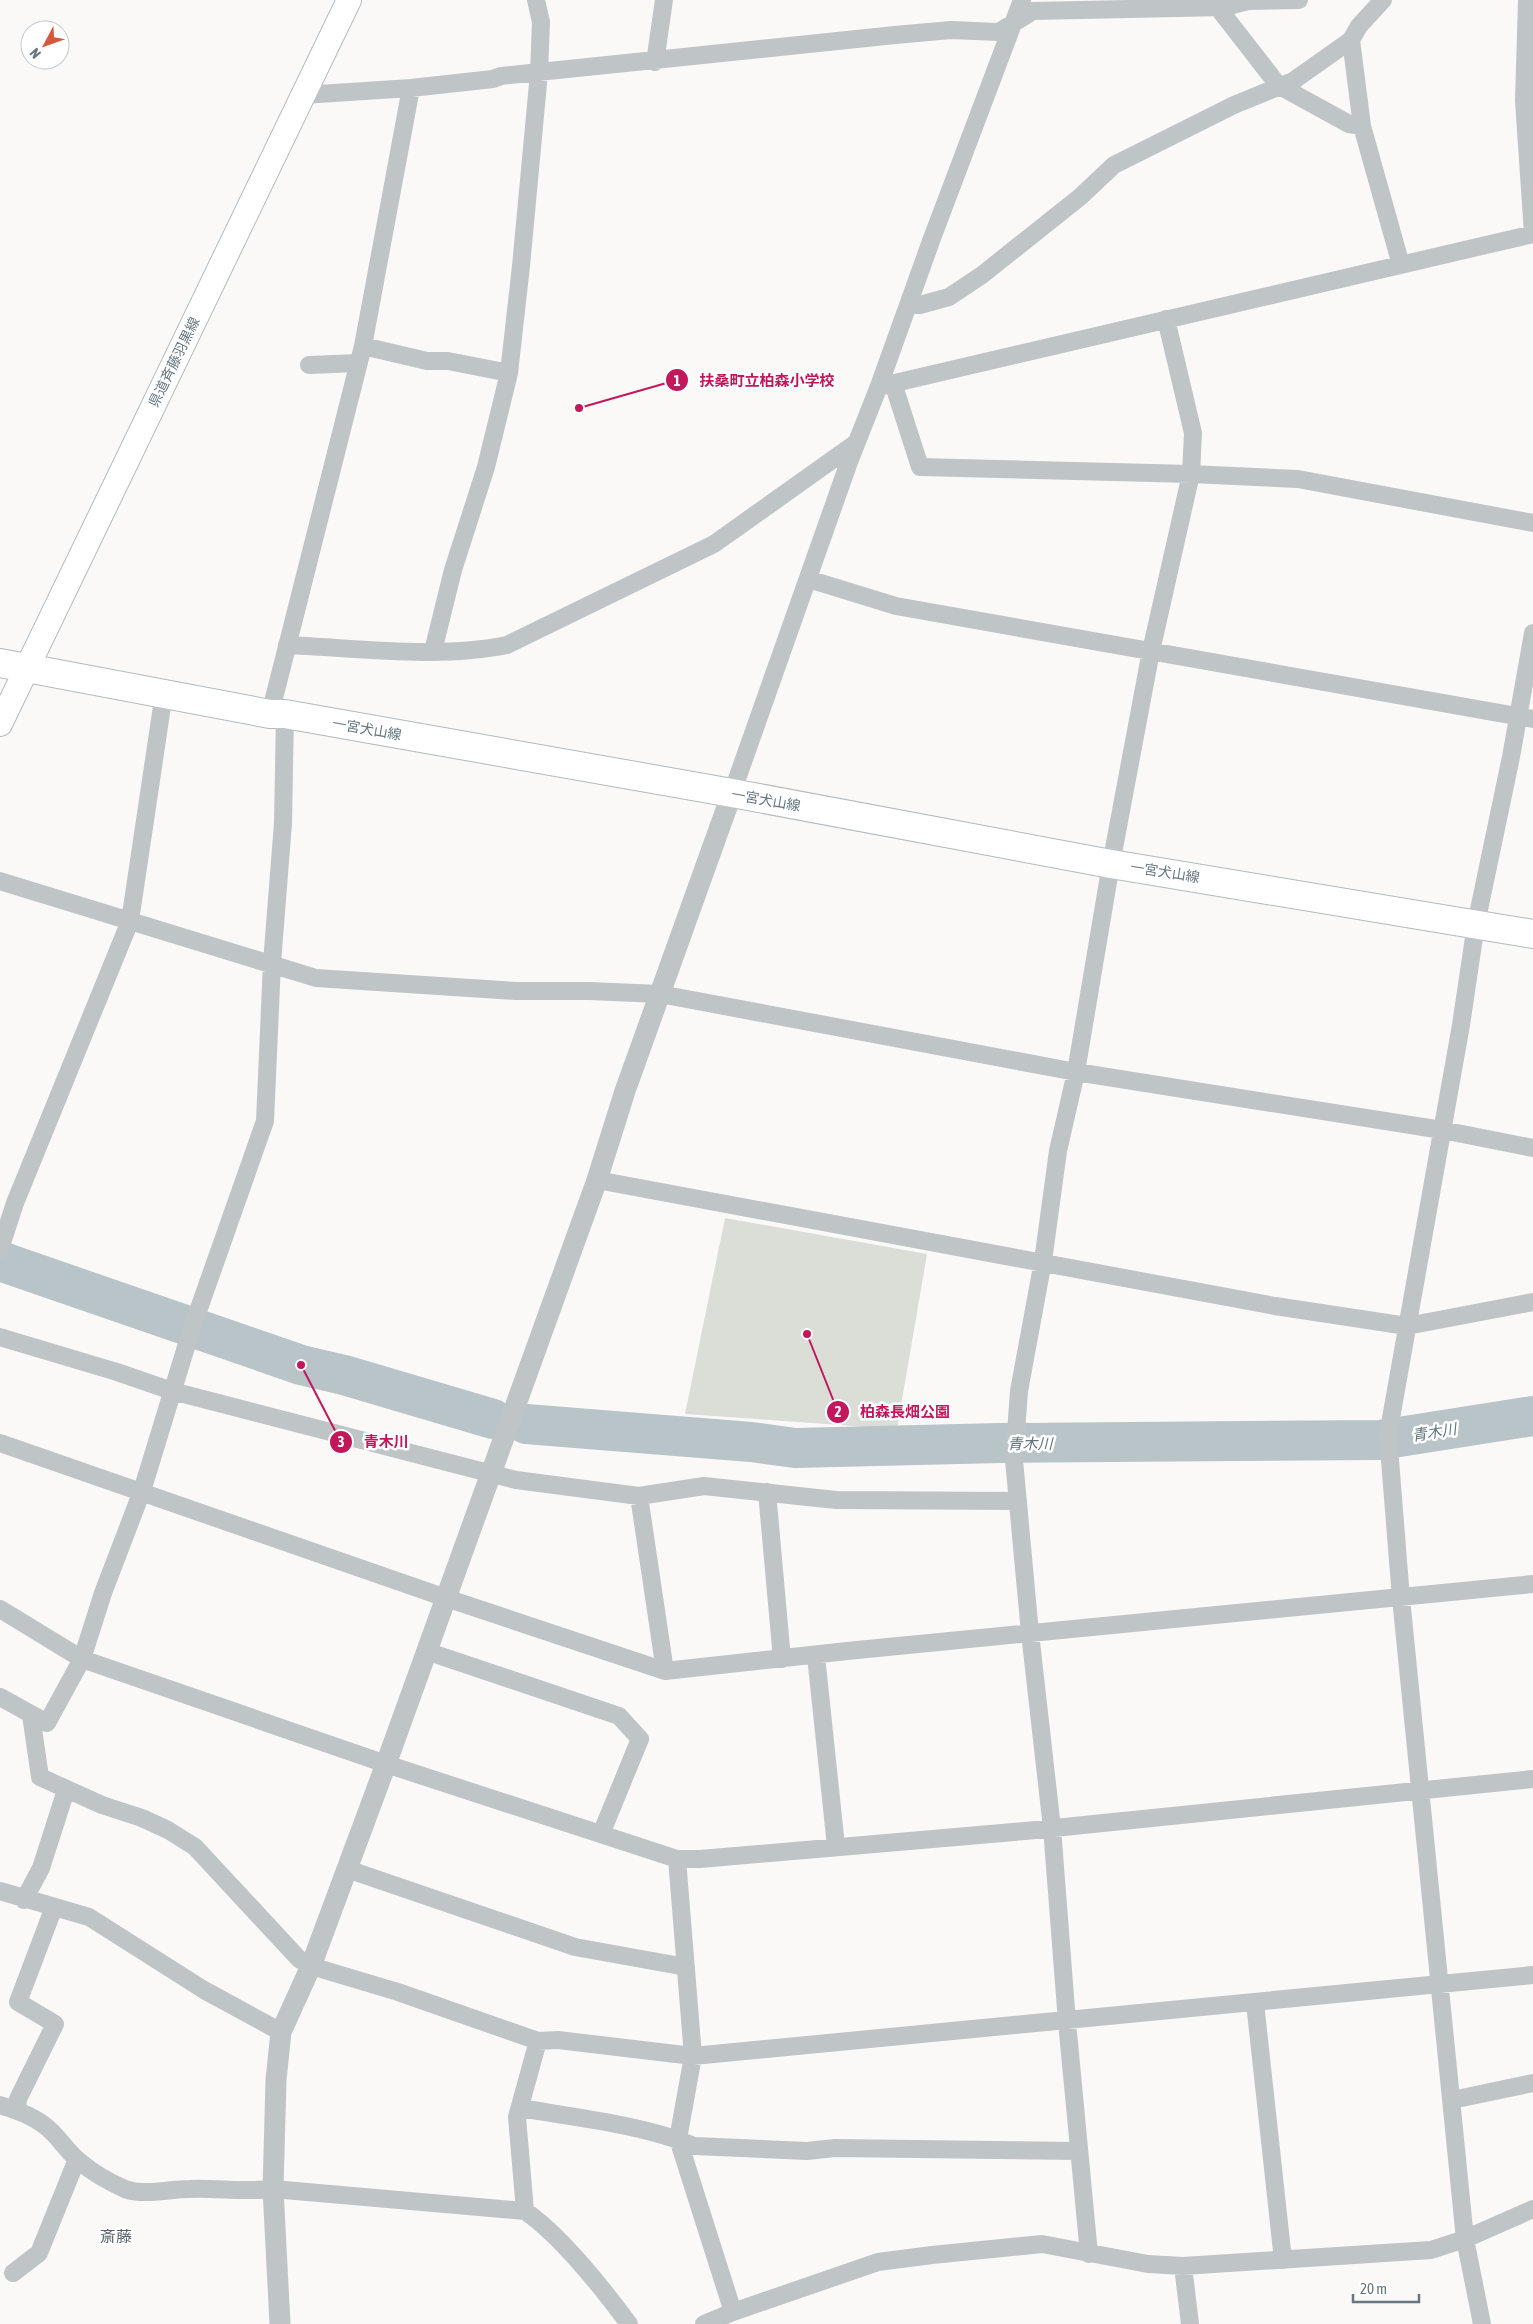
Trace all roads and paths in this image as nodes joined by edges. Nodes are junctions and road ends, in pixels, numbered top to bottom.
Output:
1 (349, 0) edge
2 (536, 0) edge
3 (664, 0) edge
4 (1022, 0) edge
5 (1300, 0) edge
6 (1382, 0) edge
7 (1527, 0) edge
8 (1214, 4) edge
9 (1015, 20) junction
10 (1350, 40) junction
11 (655, 62) junction
12 (540, 73) junction
13 (1278, 85) junction
14 (411, 88) junction
15 (303, 95) junction
16 (1362, 126) junction
17 (1533, 234) edge
18 (1402, 265) junction
19 (908, 305) junction
20 (1166, 320) junction
21 (363, 346) junction
22 (358, 363) junction
23 (309, 365) dead end
24 (509, 373) junction
25 (886, 385) junction
26 (856, 444) junction
27 (1191, 474) junction
28 (1533, 523) edge
29 (808, 579) junction
30 (1533, 633) edge
31 (287, 644) junction
32 (433, 651) junction
33 (1150, 651) junction
34 (0, 663) edge
35 (28, 668) junction
36 (164, 693) junction
37 (278, 714) junction
38 (1525, 717) edge
39 (0, 724) edge
40 (732, 793) junction
41 (1111, 864) junction
42 (0, 881) edge
43 (130, 921) junction
44 (1476, 924) junction
45 (1533, 934) edge
46 (272, 963) junction
47 (660, 994) junction
48 (1076, 1072) junction
49 (1442, 1130) junction
50 (1533, 1148) edge
51 (597, 1180) junction
52 (0, 1250) edge
53 (1043, 1261) junction
54 (1533, 1302) edge
55 (1407, 1326) junction
56 (0, 1337) edge
57 (172, 1391) junction
58 (0, 1443) edge
59 (490, 1473) junction
60 (142, 1492) junction
61 (767, 1492) junction
62 (639, 1496) junction
63 (1018, 1501) junction
64 (1533, 1584) edge
65 (446, 1598) junction
66 (1401, 1598) junction
67 (0, 1609) edge
68 (1030, 1633) junction
69 (426, 1651) junction
70 (816, 1656) junction
71 (82, 1659) junction
72 (782, 1659) junction
73 (665, 1671) junction
74 (0, 1697) edge
75 (32, 1715) junction
76 (386, 1764) junction
77 (1533, 1779) edge
78 (66, 1790) junction
79 (1421, 1790) junction
80 (1052, 1828) junction
81 (602, 1834) junction
82 (836, 1846) junction
83 (677, 1859) junction
84 (347, 1868) junction
85 (0, 1891) edge
86 (24, 1900) junction
87 (54, 1907) junction
88 (311, 1966) junction
89 (686, 1967) junction
90 (1533, 1975) edge
91 (1440, 1983) junction
92 (1255, 2003) junction
93 (1067, 2022) junction
94 (281, 2032) junction
95 (538, 2041) junction
96 (693, 2056) junction
97 (1533, 2083) edge
98 (1452, 2100) junction
99 (0, 2105) edge
100 (520, 2108) junction
101 (17, 2110) junction
102 (678, 2139) junction
103 (1079, 2151) junction
104 (77, 2159) junction
105 (273, 2189) junction
106 (1533, 2209) edge
107 (525, 2211) junction
108 (1465, 2239) junction
109 (1089, 2254) junction
110 (1283, 2260) junction
111 (1183, 2266) junction
112 (13, 2273) dead end
113 (733, 2312) junction
114 (280, 2324) edge
115 (629, 2324) edge
116 (704, 2324) edge
117 (1190, 2324) edge
118 (1482, 2324) edge

1 - 15 main road, 県道斉藤羽黒線
2 - 12 street
3 - 11 street
4 - 9 street
5 - 8 street
6 - 10 street
7 - 17 street
8 - 9 street
8 - 13 street
9 - 11 street
9 - 19 street
10 - 13 street
10 - 16 street
11 - 12 street
12 - 14 street
12 - 24 street
13 - 16 street
13 - 19 street
14 - 15 street
14 - 21 street
15 - 35 main road, 県道斉藤羽黒線
16 - 18 street
17 - 18 street
18 - 20 street
19 - 25 street
20 - 25 street
20 - 27 street
21 - 22 street
21 - 24 street
22 - 23 street
22 - 31 street
24 - 32 street
25 - 26 street
25 - 27 street
26 - 29 street
26 - 32 street
27 - 28 street
27 - 33 street
29 - 33 street
29 - 40 street
30 - 38 street
31 - 32 street
31 - 37 street
33 - 38 street
33 - 41 street
34 - 35 main road, 一宮犬山線
35 - 36 main road, 一宮犬山線
35 - 39 main road, 県道斉藤羽黒線
36 - 37 main road, 一宮犬山線
36 - 43 street
37 - 40 main road, 一宮犬山線
37 - 46 street
38 - 44 street
40 - 41 main road, 一宮犬山線
40 - 47 street
41 - 44 main road, 一宮犬山線
41 - 48 street
42 - 43 street
43 - 46 street
43 - 52 street
44 - 45 main road, 一宮犬山線
44 - 49 street
46 - 47 street
46 - 57 street
47 - 48 street
47 - 51 street
48 - 49 street
48 - 53 street
49 - 50 street
49 - 55 street
51 - 53 street
51 - 59 street
53 - 55 street
53 - 63 street
54 - 55 street
55 - 66 street
56 - 57 street
57 - 59 street
57 - 60 street
58 - 60 street
59 - 62 street
59 - 65 street
60 - 65 street
60 - 71 street
61 - 62 street
61 - 63 street
61 - 72 street
62 - 73 street
63 - 68 street
64 - 66 street
65 - 69 street
65 - 73 street
66 - 68 street
66 - 79 street
67 - 71 street
68 - 70 street
68 - 80 street
69 - 76 street
69 - 81 street
70 - 72 street
70 - 82 street
71 - 75 street
71 - 76 street
72 - 73 street
74 - 75 street
75 - 78 street
76 - 81 street
76 - 84 street
77 - 79 street
78 - 86 street
78 - 88 street
79 - 80 street
79 - 91 street
80 - 82 street
80 - 93 street
81 - 83 street
82 - 83 street
83 - 89 street
84 - 88 street
84 - 89 street
85 - 86 street
86 - 87 street
87 - 94 street
87 - 101 street
88 - 94 street
88 - 95 street
89 - 96 street
90 - 91 street
91 - 92 street
91 - 98 street
92 - 93 street
92 - 110 street
93 - 96 street
93 - 103 street
94 - 105 street
95 - 96 street
95 - 100 street
96 - 102 street
97 - 98 street
98 - 108 street
99 - 101 street
100 - 102 street
100 - 107 street
101 - 104 street
102 - 103 street
102 - 113 street
103 - 109 street
104 - 105 street
104 - 112 street
105 - 107 street
105 - 114 street
106 - 108 street
107 - 115 street
108 - 110 street
108 - 118 street
109 - 111 street
109 - 113 street
110 - 111 street
111 - 117 street
113 - 116 street

